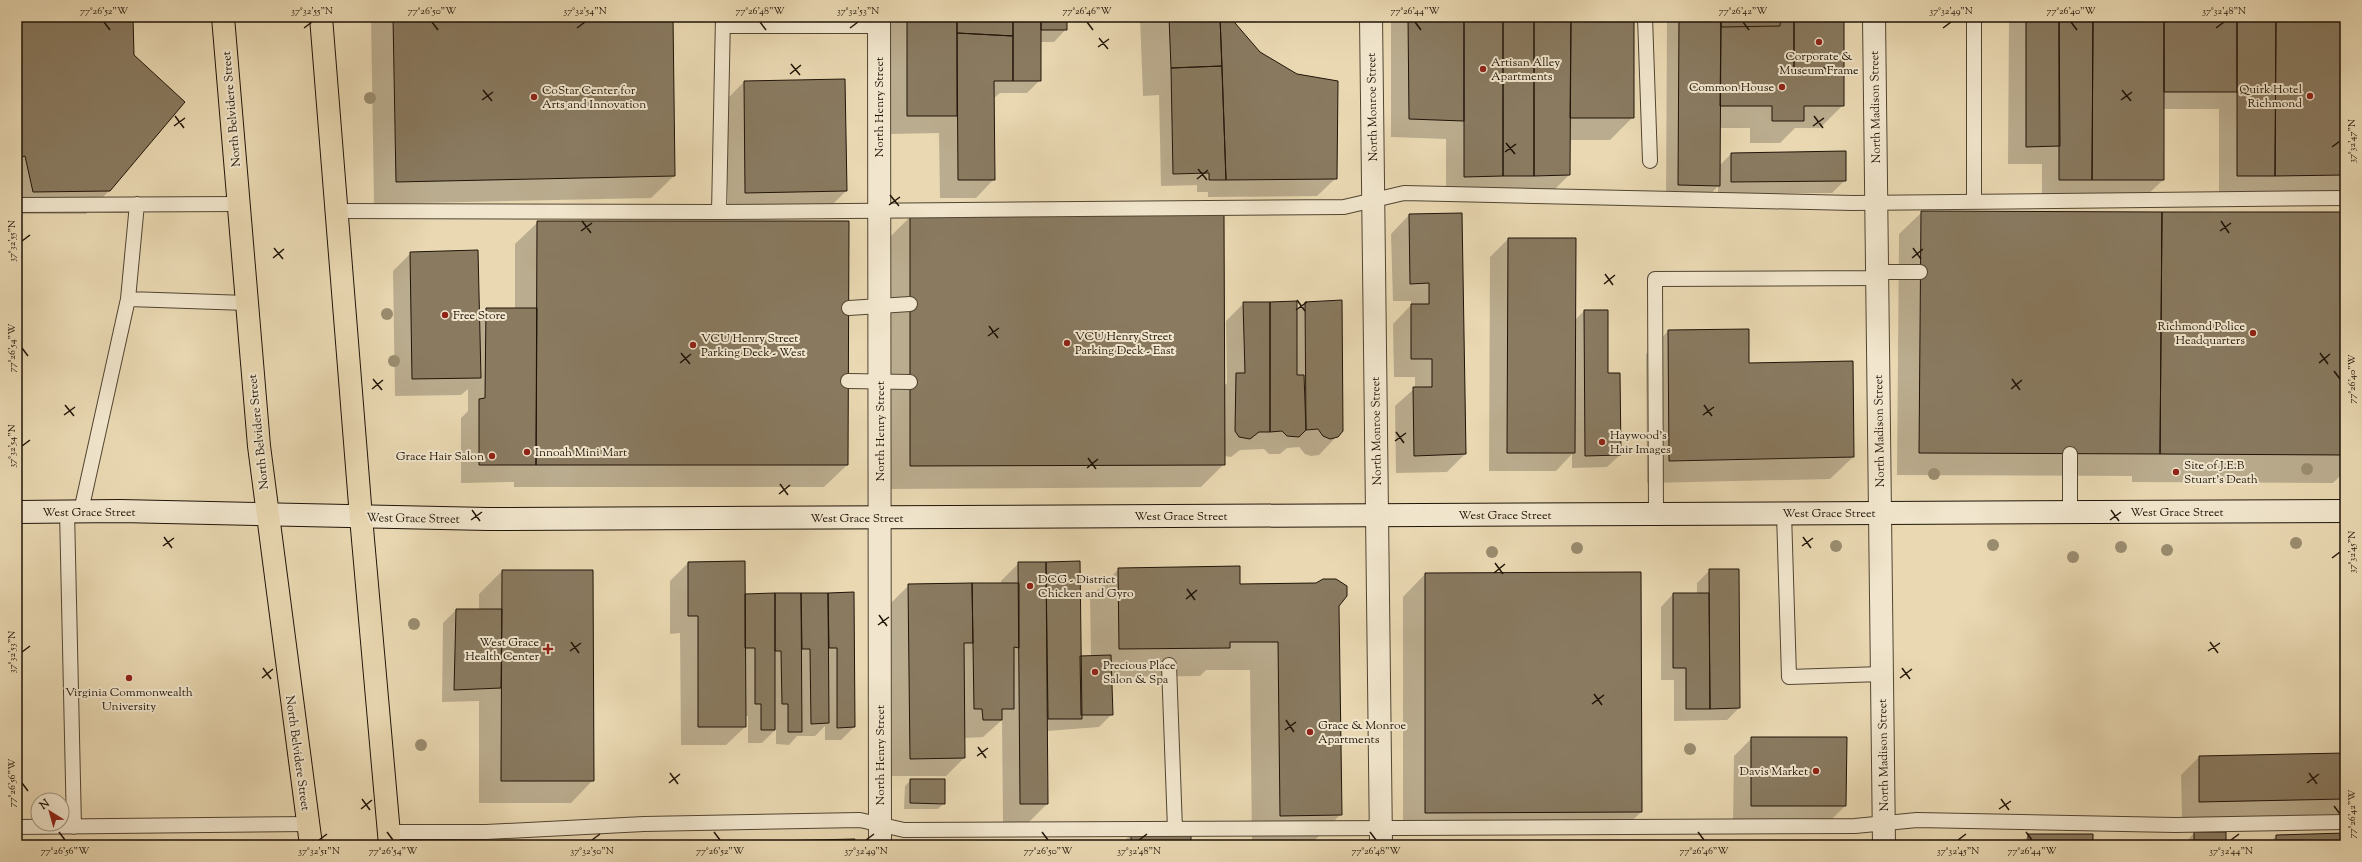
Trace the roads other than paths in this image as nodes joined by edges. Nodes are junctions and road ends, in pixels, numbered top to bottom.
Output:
1 (223, 17) edge
2 (321, 17) edge
3 (1371, 17) edge
4 (1646, 17) edge
5 (1874, 17) edge
6 (1974, 17) edge
7 (723, 22) edge
8 (879, 22) edge
9 (1650, 160) dead end
10 (2345, 198) edge
11 (1374, 200) junction
12 (1974, 202) junction
13 (1876, 203) junction
14 (137, 204) junction
15 (240, 204) junction
16 (17, 205) edge
17 (337, 211) junction
18 (880, 211) junction
19 (719, 212) junction
20 (1920, 272) dead end
21 (1877, 275) junction
22 (128, 299) junction
23 (247, 303) junction
24 (910, 304) dead end
25 (880, 307) junction
26 (848, 308) dead end
27 (848, 381) dead end
28 (880, 381) junction
29 (910, 382) dead end
30 (2070, 454) dead end
31 (74, 511) junction
32 (2345, 511) edge
33 (17, 512) edge
34 (2070, 512) junction
35 (1880, 513) junction
36 (267, 514) junction
37 (1784, 514) junction
38 (1656, 515) junction
39 (1377, 516) junction
40 (361, 517) junction
41 (880, 518) junction
42 (1169, 665) dead end
43 (1882, 674) junction
44 (2345, 822) edge
45 (1884, 823) junction
46 (17, 826) edge
47 (74, 826) junction
48 (1175, 829) junction
49 (309, 834) edge
50 (880, 835) edge
51 (1380, 837) edge
52 (390, 838) edge
53 (1884, 845) edge

1 - 15 main road, North Belvidere Street
2 - 17 main road
3 - 11 street, North Monroe Street
4 - 9 lane
5 - 13 street, North Madison Street
6 - 12 lane
7 - 8 lane
7 - 19 lane
8 - 18 street, North Henry Street
10 - 12 lane
11 - 13 lane
11 - 18 lane
11 - 39 street, North Monroe Street
12 - 13 lane
13 - 21 street, North Madison Street
14 - 15 lane
14 - 16 lane
14 - 22 lane
15 - 23 main road, North Belvidere Street
17 - 19 lane
17 - 40 main road
18 - 19 lane
18 - 25 street, North Henry Street
20 - 21 lane
21 - 35 street, North Madison Street
21 - 38 lane
22 - 23 lane
22 - 31 lane
23 - 36 main road, North Belvidere Street
24 - 25 lane
25 - 26 lane
25 - 28 street, North Henry Street
27 - 28 lane
28 - 29 lane
28 - 41 street, North Henry Street
30 - 34 lane
31 - 33 street, West Grace Street
31 - 36 street, West Grace Street
31 - 47 lane
32 - 34 street, West Grace Street
34 - 35 street, West Grace Street
35 - 37 street, West Grace Street
35 - 43 street, North Madison Street
36 - 40 street, West Grace Street
36 - 49 main road, North Belvidere Street
37 - 38 street, West Grace Street
37 - 43 lane
38 - 39 street, West Grace Street
39 - 41 street, West Grace Street
39 - 51 street, North Monroe Street
40 - 41 street, West Grace Street
40 - 52 main road
41 - 50 street, North Henry Street
42 - 48 lane
43 - 45 street, North Madison Street
44 - 45 lane
45 - 51 lane
45 - 53 street, North Madison Street
46 - 47 lane
47 - 49 lane
48 - 50 lane
48 - 51 lane
50 - 52 lane

